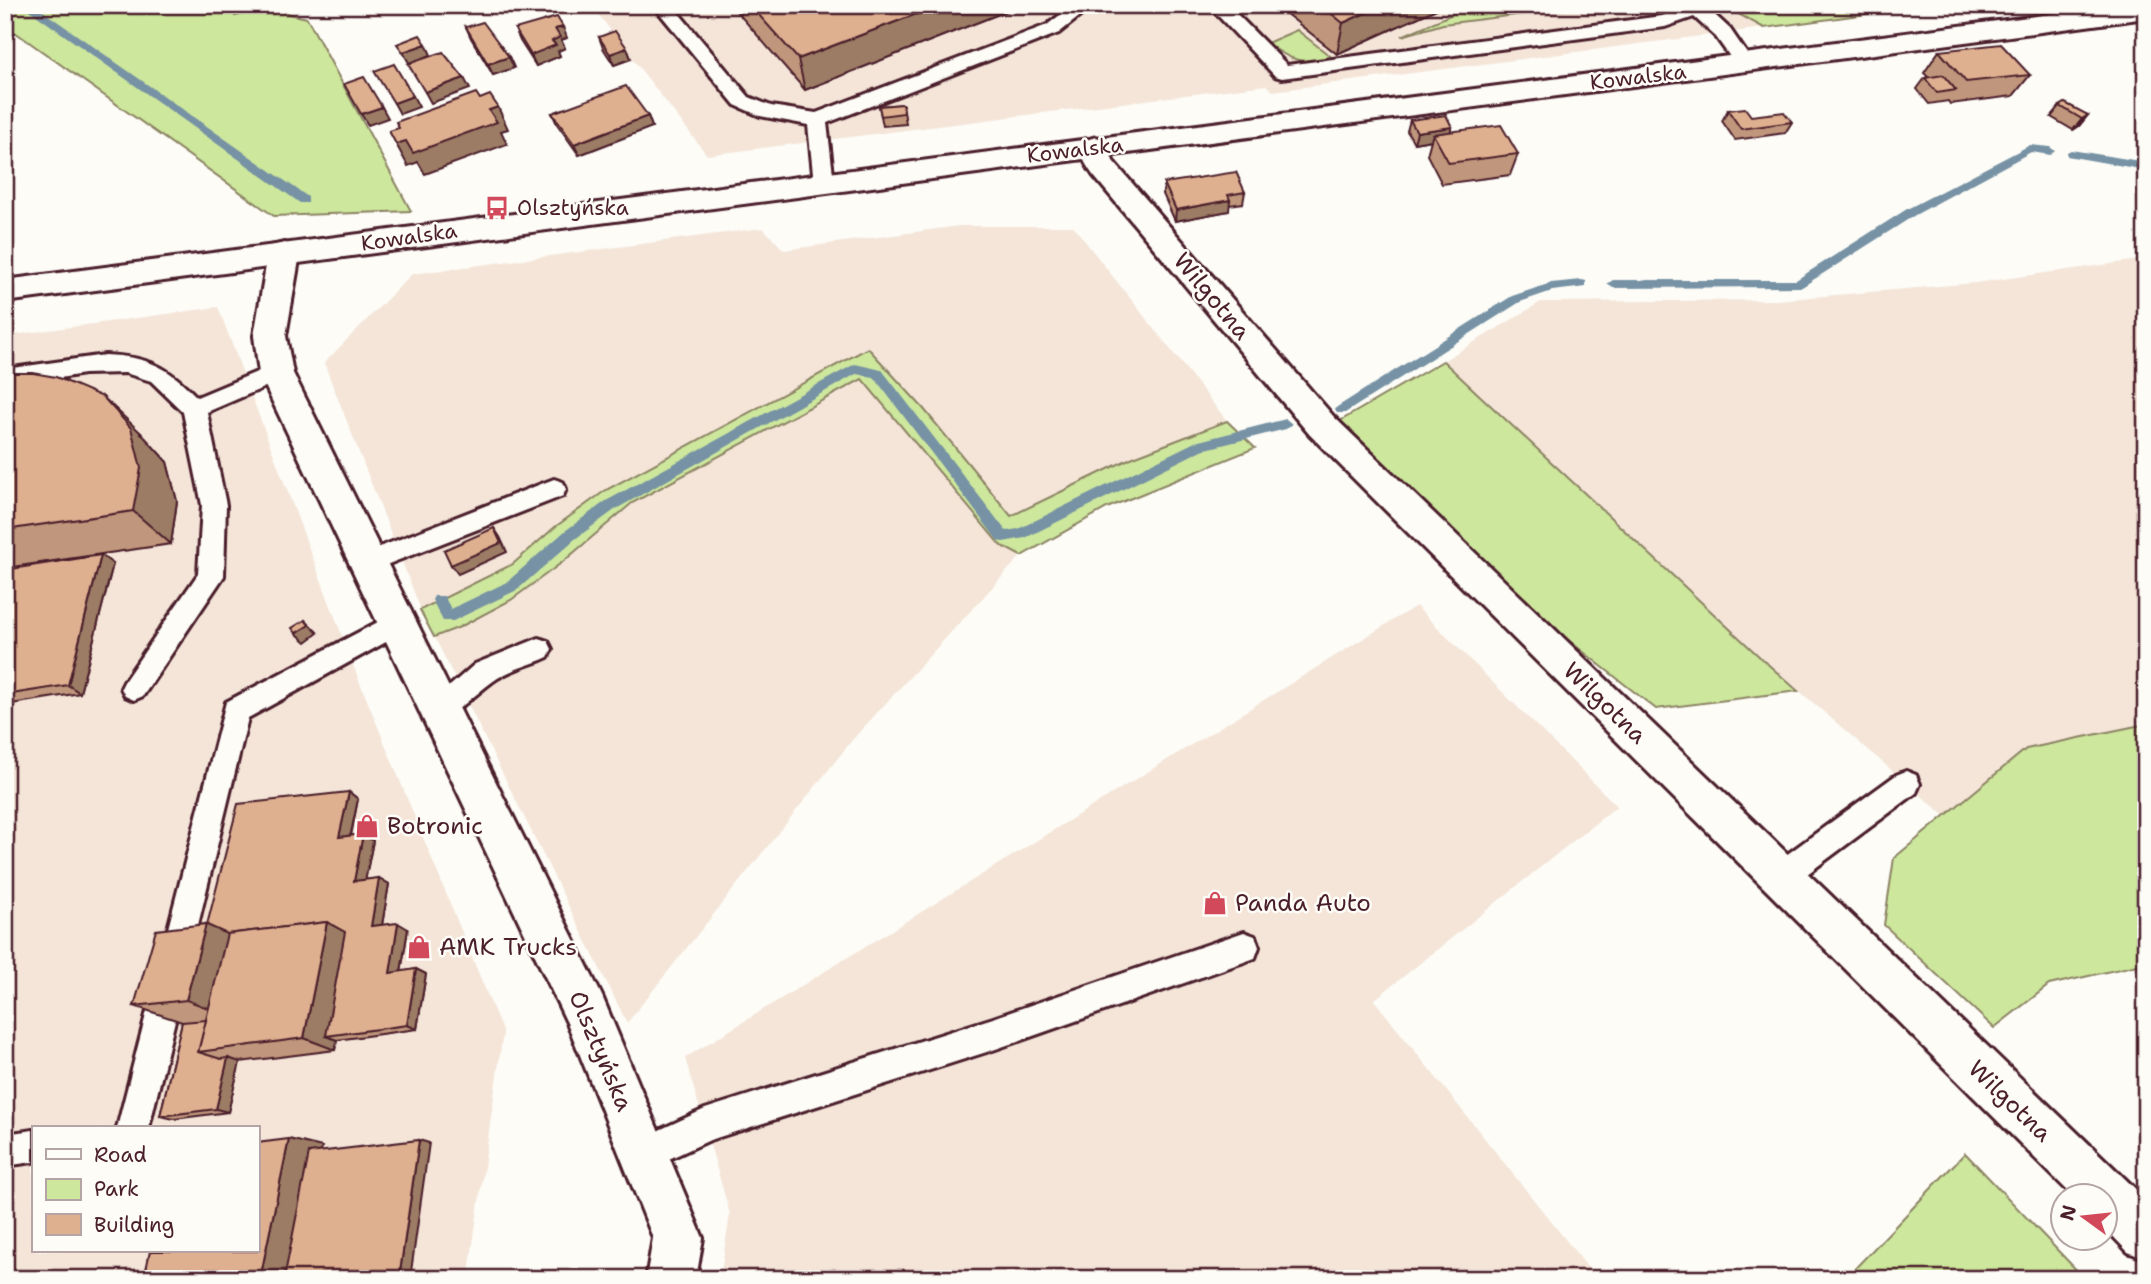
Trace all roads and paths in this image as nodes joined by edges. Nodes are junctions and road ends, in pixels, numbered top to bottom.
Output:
1 (663, 5) edge
2 (1085, 5) edge
3 (1217, 5) edge
4 (1694, 7) edge
5 (2146, 9) edge
6 (1745, 64) junction
7 (817, 120) junction
8 (1096, 148) junction
9 (824, 183) junction
10 (284, 254) junction
11 (5, 291) edge
12 (276, 373) junction
13 (5, 378) edge
14 (194, 408) junction
15 (554, 489) dead end
16 (368, 562) junction
17 (397, 623) junction
18 (134, 688) dead end
19 (1906, 784) dead end
20 (1781, 876) junction
21 (1244, 947) dead end
22 (133, 1126) edge
23 (32, 1146) edge
24 (5, 1150) edge
25 (645, 1154) junction
26 (2146, 1234) edge
27 (671, 1279) edge

1 - 7 lane
2 - 7 lane
3 - 4 lane
4 - 6 lane
5 - 6 street, Kowalska
6 - 8 street, Kowalska
7 - 9 lane
8 - 9 street, Kowalska
8 - 20 street, Wilgotna
9 - 10 street, Kowalska
10 - 11 street, Kowalska
10 - 12 street, Olsztyńska
12 - 14 lane
12 - 16 street, Olsztyńska
13 - 14 lane
14 - 18 lane
15 - 16 lane
16 - 17 street, Olsztyńska
17 - 22 lane
17 - 25 street, Olsztyńska
19 - 20 lane
20 - 26 street, Wilgotna
21 - 25 lane
23 - 24 lane
25 - 27 street, Olsztyńska

